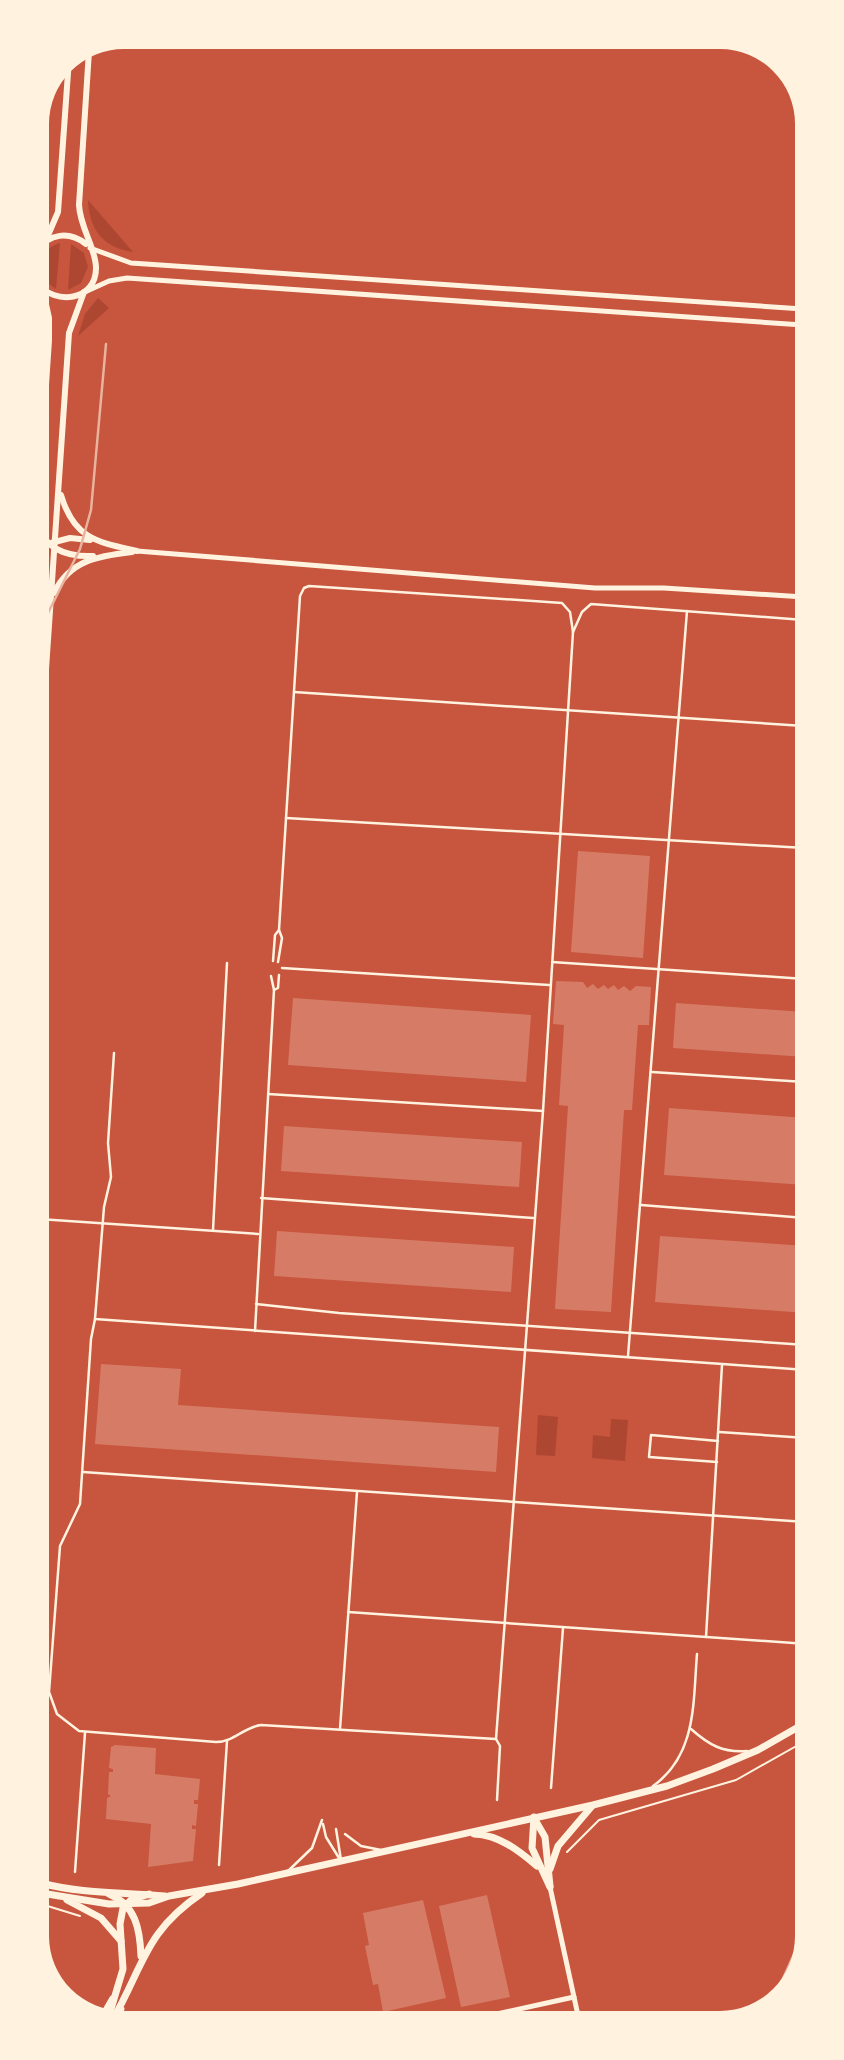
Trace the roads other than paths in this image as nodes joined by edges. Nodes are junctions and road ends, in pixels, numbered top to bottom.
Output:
1 (89, 58) edge
2 (68, 75) edge
3 (49, 233) edge
4 (49, 239) edge
5 (90, 247) junction
6 (49, 291) edge
7 (84, 292) junction
8 (795, 308) edge
9 (49, 318) edge
10 (795, 324) edge
11 (49, 340) edge
12 (59, 489) junction
13 (96, 541) junction
14 (49, 544) edge
15 (55, 545) junction
16 (137, 551) junction
17 (94, 556) junction
18 (795, 596) edge
19 (51, 599) junction
20 (687, 611) junction
21 (795, 619) edge
22 (49, 628) edge
23 (573, 632) junction
24 (294, 692) junction
25 (569, 711) junction
26 (679, 718) junction
27 (795, 725) edge
28 (286, 818) junction
29 (559, 835) junction
30 (668, 841) junction
31 (795, 847) edge
32 (275, 961) dead end
33 (552, 962) junction
34 (228, 963) dead end
35 (282, 968) dead end
36 (661, 971) junction
37 (279, 975) dead end
38 (271, 976) dead end
39 (795, 978) edge
40 (549, 985) junction
41 (274, 990) junction
42 (114, 1054) dead end
43 (652, 1072) junction
44 (795, 1081) edge
45 (268, 1094) junction
46 (542, 1111) junction
47 (261, 1198) junction
48 (641, 1205) junction
49 (795, 1217) edge
50 (533, 1218) junction
51 (49, 1219) edge
52 (103, 1221) junction
53 (213, 1230) junction
54 (258, 1234) junction
55 (256, 1304) junction
56 (95, 1319) junction
57 (527, 1325) junction
58 (255, 1331) junction
59 (630, 1333) junction
60 (795, 1344) edge
61 (525, 1349) junction
62 (628, 1356) junction
63 (722, 1365) junction
64 (795, 1369) edge
65 (719, 1432) junction
66 (795, 1437) edge
67 (718, 1441) junction
68 (717, 1462) junction
69 (83, 1472) junction
70 (357, 1492) junction
71 (513, 1501) junction
72 (714, 1517) junction
73 (795, 1521) edge
74 (348, 1612) junction
75 (503, 1623) junction
76 (563, 1628) junction
77 (706, 1637) junction
78 (795, 1643) edge
79 (697, 1654) dead end
80 (691, 1729) junction
81 (340, 1730) junction
82 (795, 1730) edge
83 (85, 1732) junction
84 (496, 1739) junction
85 (227, 1741) junction
86 (758, 1750) junction
87 (551, 1788) dead end
88 (645, 1792) junction
89 (498, 1800) dead end
90 (593, 1805) junction
91 (534, 1817) junction
92 (336, 1829) dead end
93 (466, 1833) junction
94 (345, 1834) dead end
95 (384, 1851) junction
96 (341, 1860) junction
97 (219, 1865) dead end
98 (537, 1866) junction
99 (550, 1869) junction
100 (75, 1872) dead end
101 (286, 1872) junction
102 (49, 1883) edge
103 (550, 1887) junction
104 (205, 1891) junction
105 (109, 1894) junction
106 (149, 1894) junction
107 (49, 1895) edge
108 (169, 1896) junction
109 (60, 1897) junction
110 (125, 1904) junction
111 (124, 1951) junction
112 (141, 1957) junction
113 (117, 1989) junction
114 (574, 1997) junction
115 (105, 2009) edge
116 (114, 2010) edge
117 (118, 2011) edge
118 (510, 2011) edge
119 (577, 2011) edge

1 - 5 street
2 - 3 street
4 - 5 street
5 - 7 street
5 - 8 street
6 - 7 street
7 - 10 street
7 - 12 street
9 - 11 street
12 - 13 street
12 - 15 street
13 - 15 street
13 - 16 street
14 - 15 street
15 - 17 street
15 - 19 street
16 - 17 street
16 - 18 street
17 - 19 street
19 - 22 street
20 - 21 lane
20 - 23 lane
20 - 26 lane
23 - 24 lane
23 - 25 lane
24 - 25 lane
24 - 28 lane
25 - 26 lane
25 - 29 lane
26 - 27 lane
26 - 30 lane
28 - 29 lane
28 - 32 lane
29 - 30 lane
29 - 33 lane
30 - 31 lane
30 - 36 lane
33 - 36 lane
33 - 40 lane
34 - 53 lane
35 - 40 lane
36 - 39 lane
36 - 43 lane
37 - 41 lane
38 - 41 lane
40 - 46 lane
41 - 45 lane
42 - 52 lane
43 - 44 lane
43 - 48 lane
45 - 46 lane
45 - 47 lane
46 - 50 lane
47 - 50 lane
47 - 54 lane
48 - 49 lane
48 - 59 lane
50 - 57 lane
51 - 52 lane
52 - 53 lane
52 - 56 lane
53 - 54 lane
54 - 55 lane
55 - 57 lane
55 - 58 lane
56 - 58 lane
56 - 69 lane
57 - 59 lane
57 - 61 lane
58 - 61 lane
59 - 60 lane
59 - 62 lane
61 - 62 lane
61 - 71 lane
62 - 63 lane
63 - 64 lane
63 - 65 lane
65 - 66 lane
65 - 67 lane
67 - 68 lane
67 - 68 lane
68 - 72 lane
69 - 70 lane
69 - 83 lane
70 - 71 lane
70 - 74 lane
71 - 72 lane
71 - 75 lane
72 - 73 lane
72 - 77 lane
74 - 75 lane
74 - 81 lane
75 - 76 lane
75 - 84 lane
76 - 77 lane
76 - 87 lane
77 - 78 lane
79 - 80 lane
80 - 86 lane
80 - 88 lane
81 - 84 lane
81 - 85 lane
82 - 86 main road
83 - 85 lane
83 - 100 lane
84 - 89 lane
85 - 97 lane
86 - 88 main road
88 - 90 main road
90 - 91 main road
90 - 99 main road
91 - 93 main road
91 - 98 main road
91 - 99 main road
92 - 96 lane
93 - 95 main road
93 - 98 main road
94 - 95 lane
95 - 96 main road
96 - 101 main road
96 - 101 lane
98 - 103 main road
99 - 103 main road
101 - 104 main road
102 - 105 main road
103 - 114 street
104 - 108 main road
104 - 112 main road
105 - 106 main road
105 - 110 main road
106 - 108 main road
106 - 110 main road
107 - 109 main road
108 - 110 main road
109 - 110 main road
109 - 111 main road
110 - 111 main road
110 - 112 main road
111 - 113 main road
112 - 117 main road
113 - 115 street
113 - 116 main road
114 - 118 street
114 - 119 street

